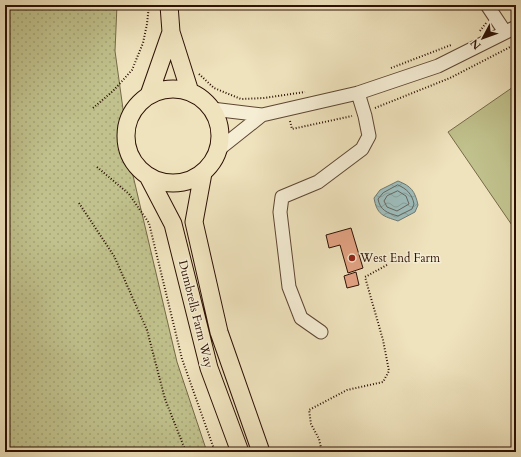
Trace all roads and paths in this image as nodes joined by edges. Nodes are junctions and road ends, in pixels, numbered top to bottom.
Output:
1 (150, 5) edge
2 (169, 5) edge
3 (516, 9) edge
4 (491, 10) edge
5 (511, 30) edge
6 (480, 31) dead end
7 (171, 32) junction
8 (454, 43) dead end
9 (516, 44) edge
10 (385, 70) dead end
11 (198, 73) dead end
12 (312, 90) dead end
13 (190, 92) junction
14 (358, 93) junction
15 (149, 95) junction
16 (93, 108) dead end
17 (212, 109) junction
18 (364, 113) junction
19 (262, 115) junction
20 (292, 129) dead end
21 (218, 150) junction
22 (97, 167) dead end
23 (203, 173) junction
24 (149, 178) junction
25 (79, 202) dead end
26 (387, 265) dead end
27 (321, 332) dead end
28 (186, 452) edge
29 (215, 452) edge
30 (240, 452) edge
31 (261, 452) edge
32 (322, 452) edge

1 - 16 path
2 - 7 main road
3 - 4 path
4 - 5 street
4 - 6 path
5 - 14 street
7 - 13 main road
7 - 15 main road
8 - 10 path
9 - 18 path
11 - 12 path
13 - 15 main road
13 - 17 main road
14 - 18 street
14 - 19 street
15 - 24 main road
17 - 19 street
17 - 21 main road
18 - 20 path
18 - 27 street
19 - 21 street
21 - 23 main road
22 - 29 path
23 - 24 main road
23 - 31 main road, Dumbrells Farm Way
24 - 30 main road, Dumbrells Farm Way
25 - 28 path
26 - 32 path

